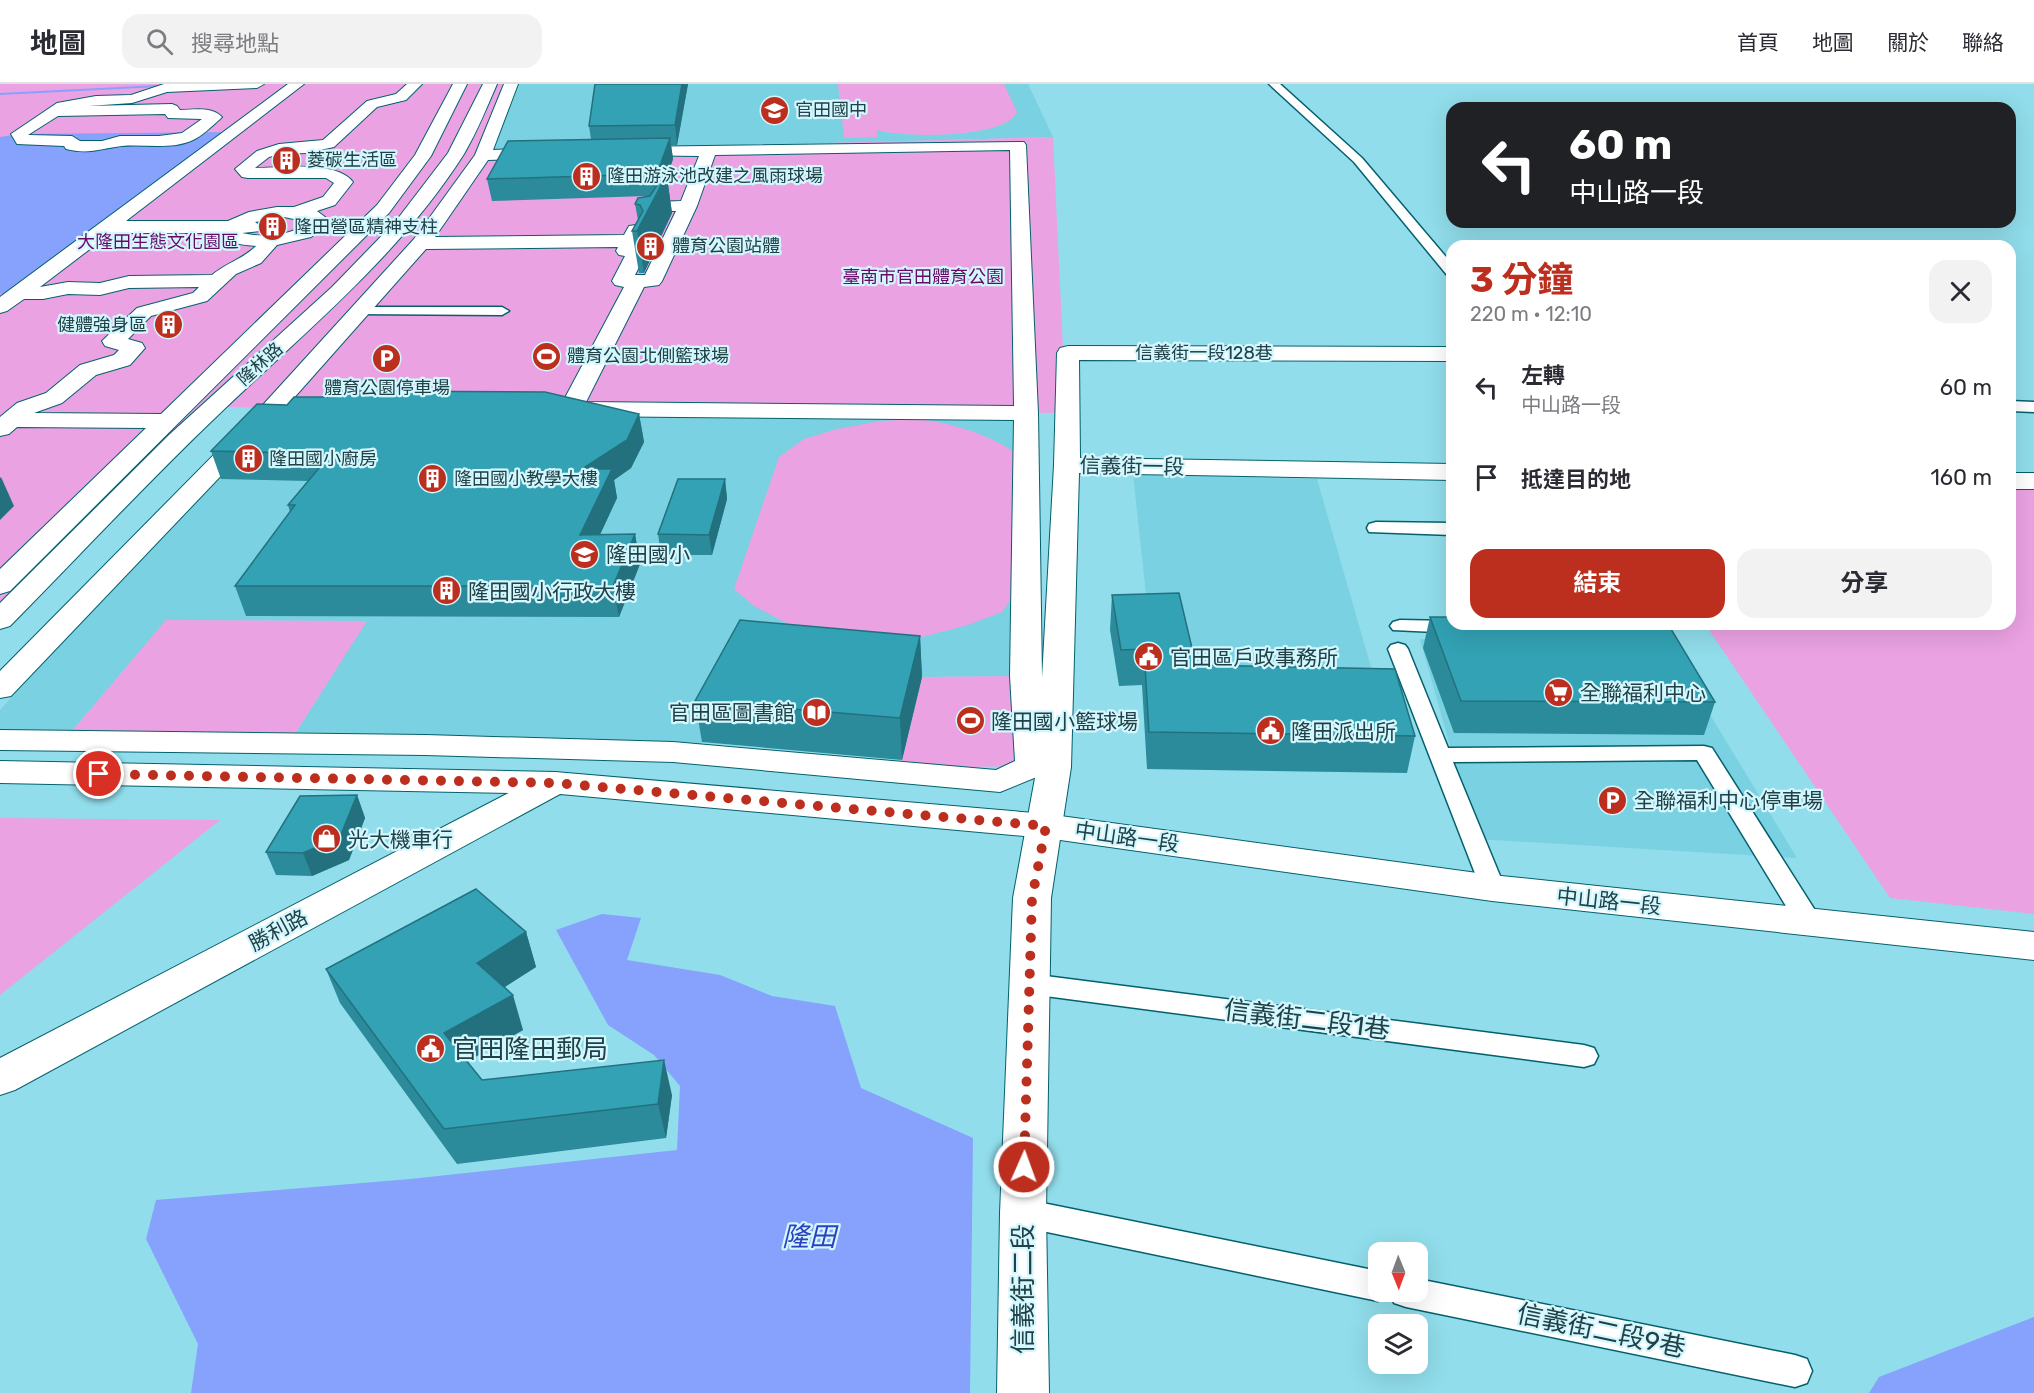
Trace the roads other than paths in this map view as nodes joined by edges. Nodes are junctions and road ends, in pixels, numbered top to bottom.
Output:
1 (257, 84) edge
2 (297, 84) edge
3 (414, 84) edge
4 (460, 84) edge
5 (490, 84) edge
6 (511, 84) edge
7 (1274, 84) edge
8 (54, 111) junction
9 (193, 132) junction
10 (235, 132) junction
11 (19, 134) junction
12 (0, 137) edge
13 (103, 146) junction
14 (709, 150) junction
15 (614, 152) edge
16 (566, 153) edge
17 (483, 155) junction
18 (193, 164) junction
19 (688, 206) junction
20 (279, 226) junction
21 (108, 227) junction
22 (232, 227) junction
23 (631, 241) junction
24 (351, 243) junction
25 (421, 243) junction
26 (1446, 265) edge
27 (217, 281) junction
28 (637, 281) junction
29 (9, 293) edge
30 (0, 307) edge
31 (362, 311) junction
32 (502, 311) dead end
33 (1446, 354) edge
34 (2016, 406) edge
35 (2034, 407) edge
36 (273, 408) junction
37 (307, 408) edge
38 (1026, 413) junction
39 (168, 421) junction
40 (3, 423) edge
41 (0, 446) edge
42 (0, 452) edge
43 (1067, 465) junction
44 (1446, 472) edge
45 (2016, 481) edge
46 (2034, 481) edge
47 (1376, 528) dead end
48 (1446, 529) edge
49 (0, 585) edge
50 (0, 620) edge
51 (1400, 626) dead end
52 (1446, 627) edge
53 (1398, 649) dead end
54 (0, 689) edge
55 (0, 740) edge
56 (1439, 755) junction
57 (0, 772) edge
58 (555, 783) junction
59 (1046, 826) junction
60 (1492, 888) junction
61 (1809, 922) junction
62 (2034, 946) edge
63 (1030, 984) junction
64 (1584, 1056) dead end
65 (0, 1078) edge
66 (1023, 1213) junction
67 (1368, 1284) edge
68 (1428, 1296) edge
69 (1796, 1371) dead end
70 (1023, 1393) edge

1 - 8 street
2 - 10 street
3 - 20 street
4 - 24 street
5 - 50 street, 隆林路
6 - 17 street
7 - 26 lane
8 - 9 street
8 - 11 street
9 - 10 street
9 - 11 street
9 - 13 street
10 - 18 street
11 - 12 street
11 - 13 street
13 - 18 street
14 - 15 street
14 - 19 street
14 - 38 street
16 - 17 street
17 - 25 street
18 - 21 street
19 - 23 street
19 - 28 street
20 - 22 street
20 - 22 street
20 - 24 street
20 - 27 street
21 - 22 street
21 - 29 street
23 - 25 street
23 - 28 street
24 - 39 street
25 - 31 street
27 - 29 street
27 - 40 street
28 - 38 street
29 - 30 street
31 - 32 lane
31 - 36 street
33 - 43 street, 信義街一段128巷
34 - 35 lane
36 - 37 street
36 - 54 street
38 - 55 street
39 - 40 street
39 - 49 street
41 - 42 street
43 - 44 street, 信義街一段
43 - 59 street, 信義街一段
45 - 46 street
47 - 48 lane
51 - 52 lane
53 - 56 lane
56 - 60 lane
56 - 61 lane
57 - 58 street, 中山路一段
58 - 59 street, 中山路一段
58 - 65 street, 勝利路
59 - 60 street, 中山路一段
59 - 63 street, 信義街二段
60 - 61 street, 中山路一段
61 - 62 street, 中山路一段
63 - 64 lane, 信義街二段1巷
63 - 66 street, 信義街二段
66 - 67 lane
66 - 70 street, 信義街二段
68 - 69 lane, 信義街二段9巷

